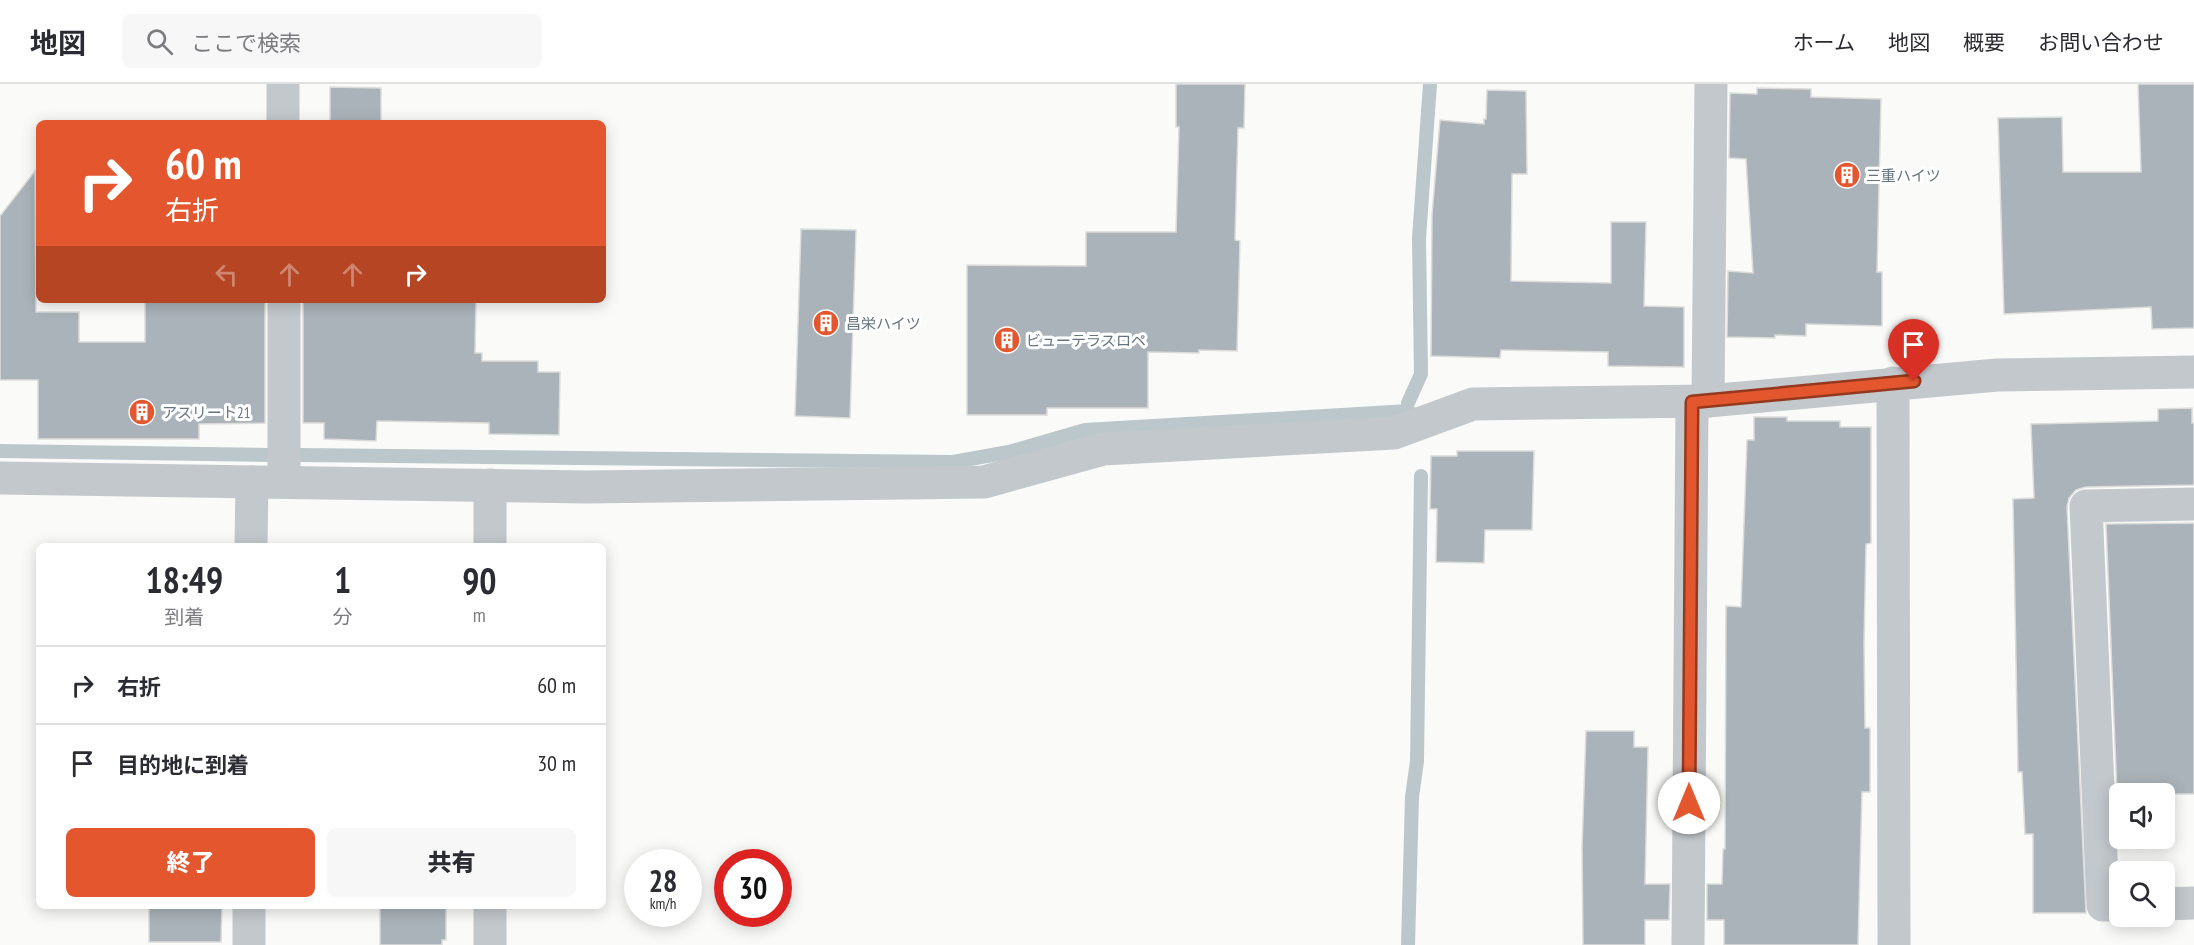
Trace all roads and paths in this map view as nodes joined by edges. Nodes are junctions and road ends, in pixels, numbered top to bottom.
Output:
1 (283, 84) edge
2 (1711, 84) edge
3 (284, 120) edge
4 (284, 303) edge
5 (2194, 372) edge
6 (1893, 383) junction
7 (1700, 402) junction
8 (0, 478) edge
9 (252, 482) junction
10 (284, 482) junction
11 (490, 485) junction
12 (2194, 504) edge
13 (251, 543) edge
14 (490, 543) edge
15 (2194, 903) edge
16 (2175, 904) edge
17 (2109, 905) edge
18 (249, 909) edge
19 (490, 909) edge
20 (249, 945) edge
21 (490, 945) edge
22 (1688, 945) edge
23 (1894, 945) edge

1 - 3 street
2 - 7 street
4 - 10 street
5 - 6 street
6 - 7 street
6 - 23 street
7 - 11 street
7 - 22 street
8 - 9 street
9 - 10 street
9 - 13 street
10 - 11 street
11 - 14 street
12 - 17 street
15 - 16 street
18 - 20 street
19 - 21 street

